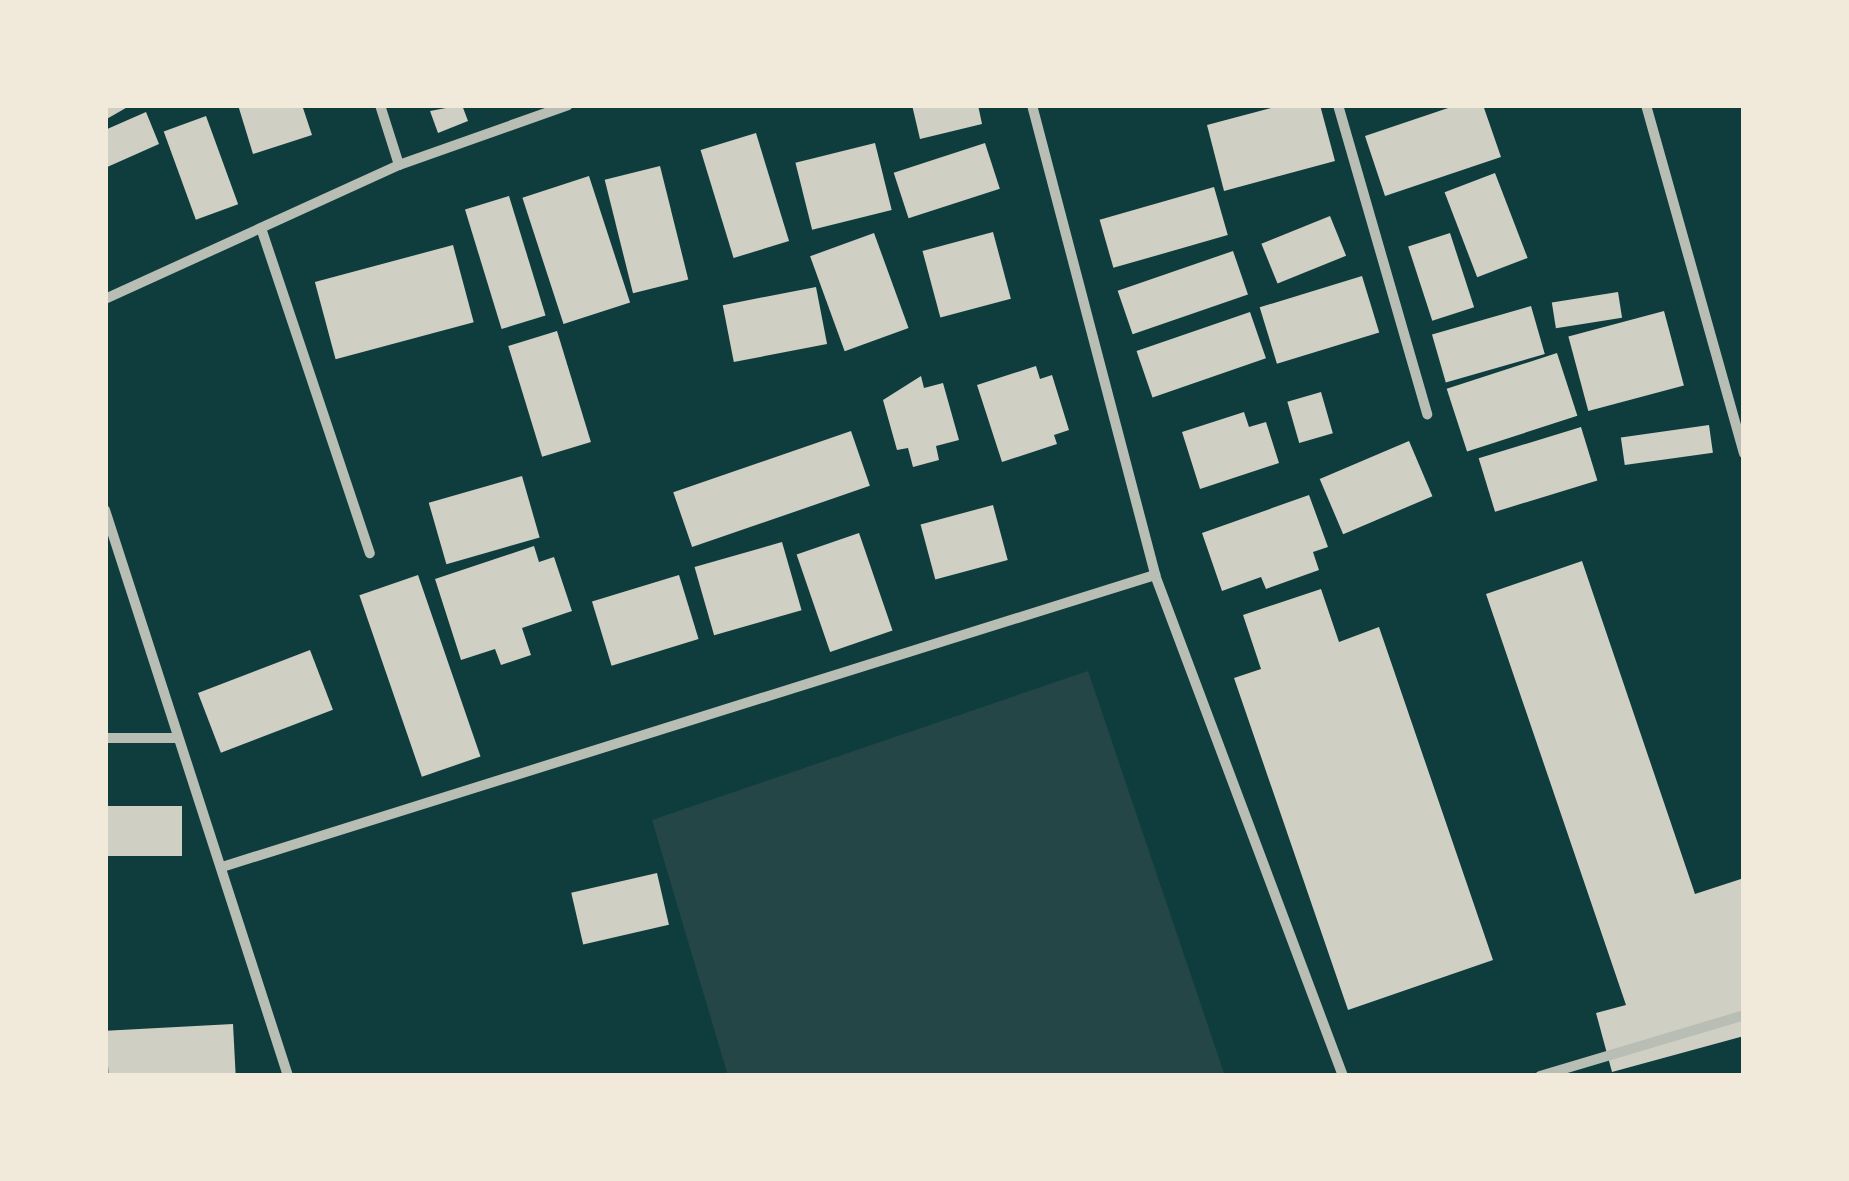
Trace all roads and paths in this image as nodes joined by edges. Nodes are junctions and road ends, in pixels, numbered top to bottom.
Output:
1 (380, 105) edge
2 (568, 105) edge
3 (1032, 105) edge
4 (1338, 105) edge
5 (1646, 105) edge
6 (399, 165) junction
7 (261, 228) junction
8 (105, 299) edge
9 (1428, 414) dead end
10 (1744, 454) edge
11 (105, 510) edge
12 (370, 553) dead end
13 (1155, 574) junction
14 (105, 738) edge
15 (176, 738) junction
16 (222, 867) junction
17 (1744, 1014) edge
18 (288, 1076) edge
19 (1343, 1076) edge
20 (1540, 1076) edge

1 - 6 street
2 - 6 street
3 - 13 street
4 - 9 street
5 - 10 street
6 - 7 street
7 - 8 street
7 - 12 street
11 - 15 street
13 - 16 street
13 - 19 street
14 - 15 street
15 - 16 street
16 - 18 street
17 - 20 street

